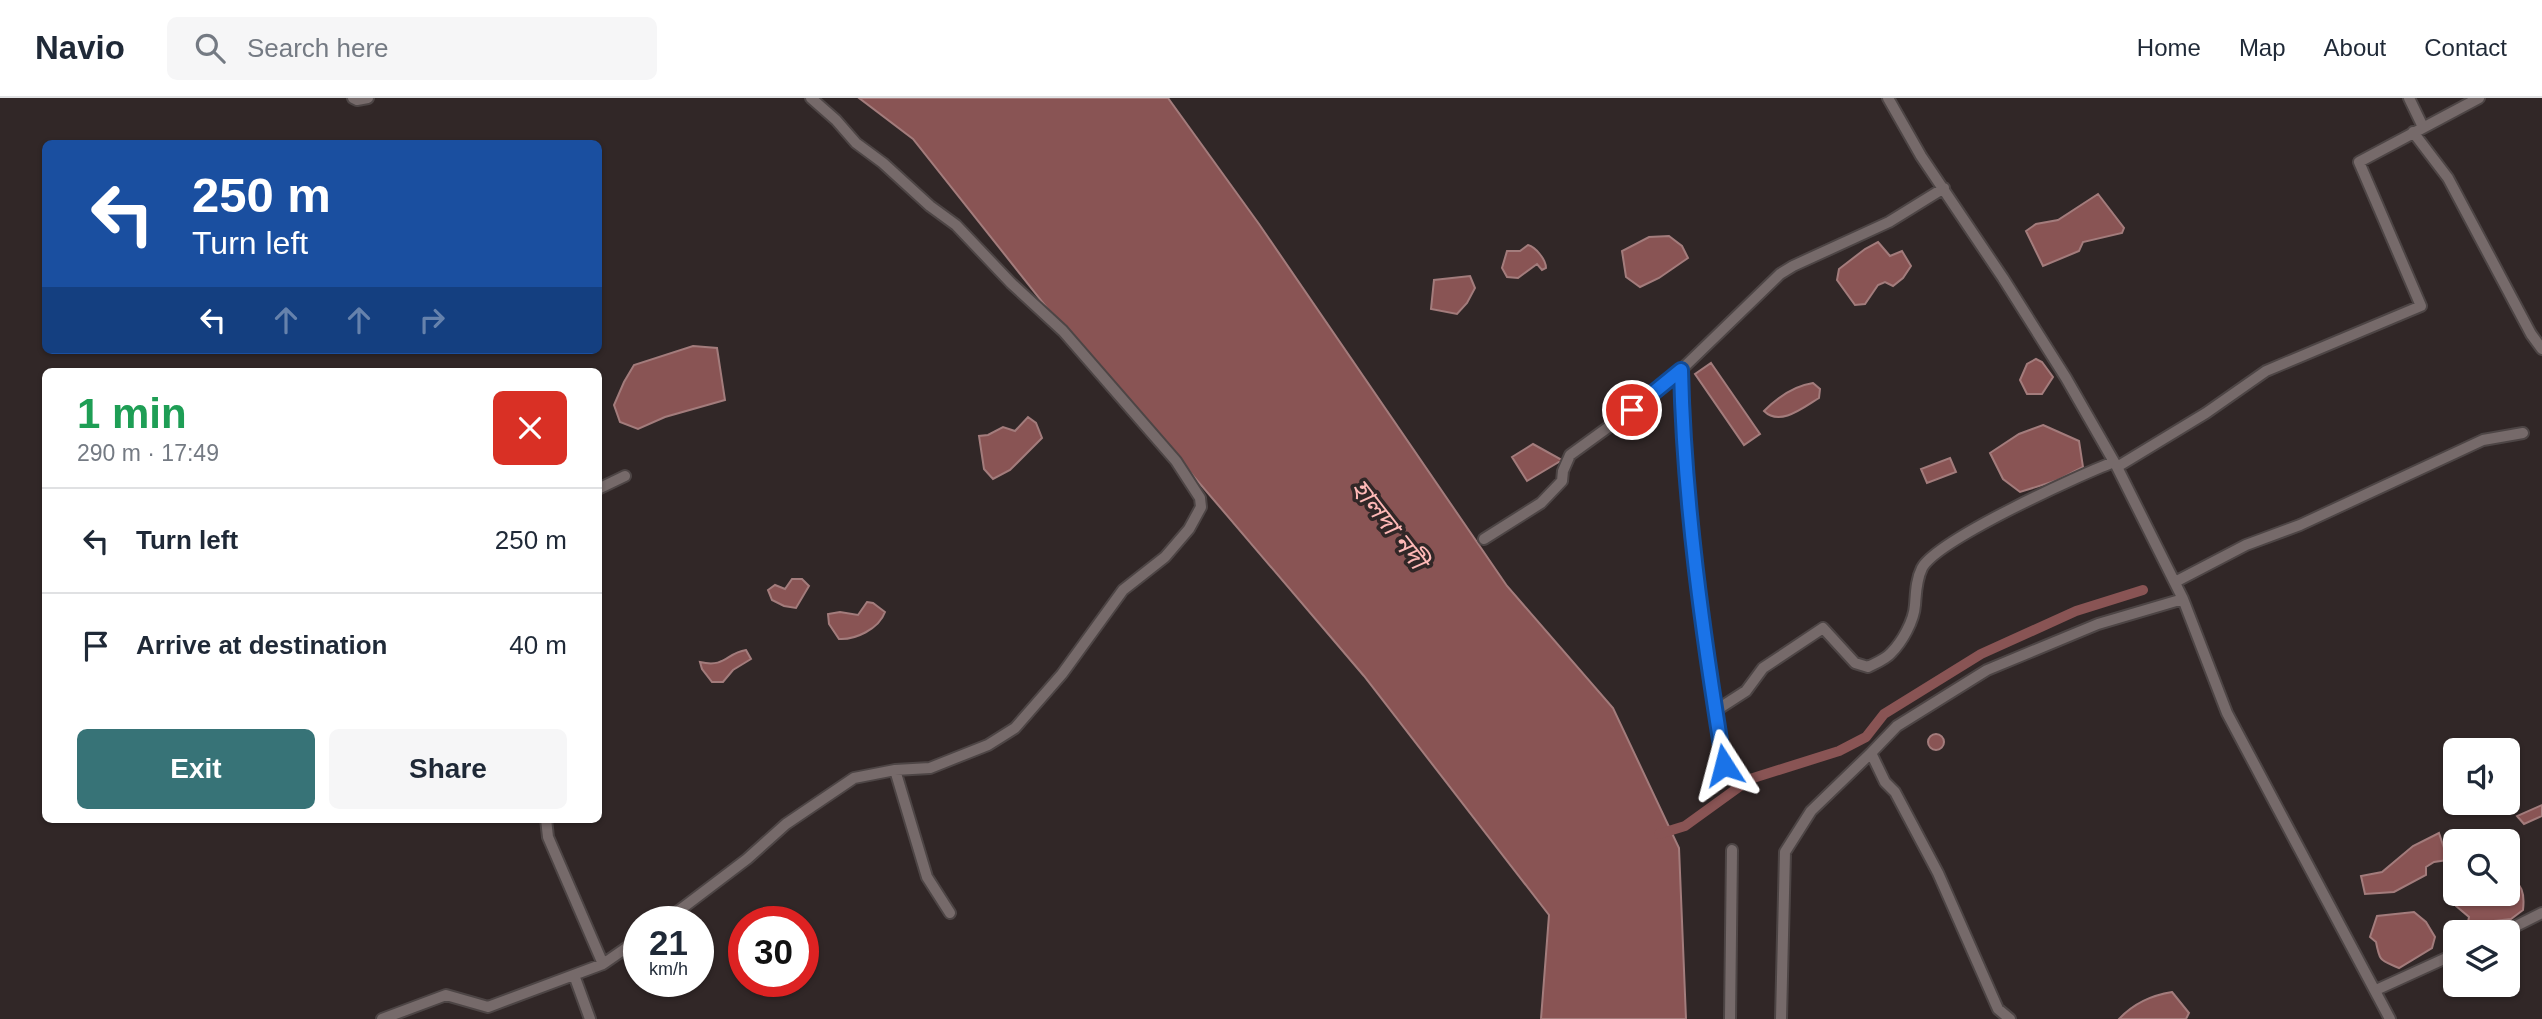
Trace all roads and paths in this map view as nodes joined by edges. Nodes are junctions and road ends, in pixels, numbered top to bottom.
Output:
1 (354, 98) edge
2 (369, 98) edge
3 (811, 98) edge
4 (1888, 98) edge
5 (2409, 98) edge
6 (2480, 98) edge
7 (2418, 129) junction
8 (1944, 188) junction
9 (2542, 349) edge
10 (1681, 370) junction
11 (2523, 433) dead end
12 (2116, 465) junction
13 (625, 476) dead end
14 (602, 487) edge
15 (1484, 539) dead end
16 (2175, 582) junction
17 (2183, 599) junction
18 (1715, 711) junction
19 (1871, 753) junction
20 (1724, 765) dead end
21 (895, 770) junction
22 (546, 823) edge
23 (1732, 850) dead end
24 (685, 906) edge
25 (950, 913) dead end
26 (2542, 913) edge
27 (2520, 924) edge
28 (623, 950) edge
29 (2443, 959) edge
30 (603, 964) junction
31 (574, 975) junction
32 (2376, 990) junction
33 (382, 1019) edge
34 (590, 1019) edge
35 (1730, 1019) edge
36 (1781, 1019) edge
37 (2010, 1019) edge
38 (2390, 1019) edge

1 - 2 street
3 - 21 street
4 - 8 street
5 - 7 street
6 - 7 street
7 - 9 street
7 - 12 street
8 - 10 street
8 - 12 street
10 - 15 street
10 - 18 street
11 - 16 street
12 - 16 street
12 - 18 street
13 - 14 street
16 - 17 street
17 - 19 street
17 - 32 street
18 - 20 street
19 - 36 street
19 - 37 street
21 - 24 street
21 - 25 street
22 - 30 street
23 - 35 street
26 - 27 street
28 - 30 street
29 - 32 street
30 - 31 street
31 - 33 street
31 - 34 street
32 - 38 street

